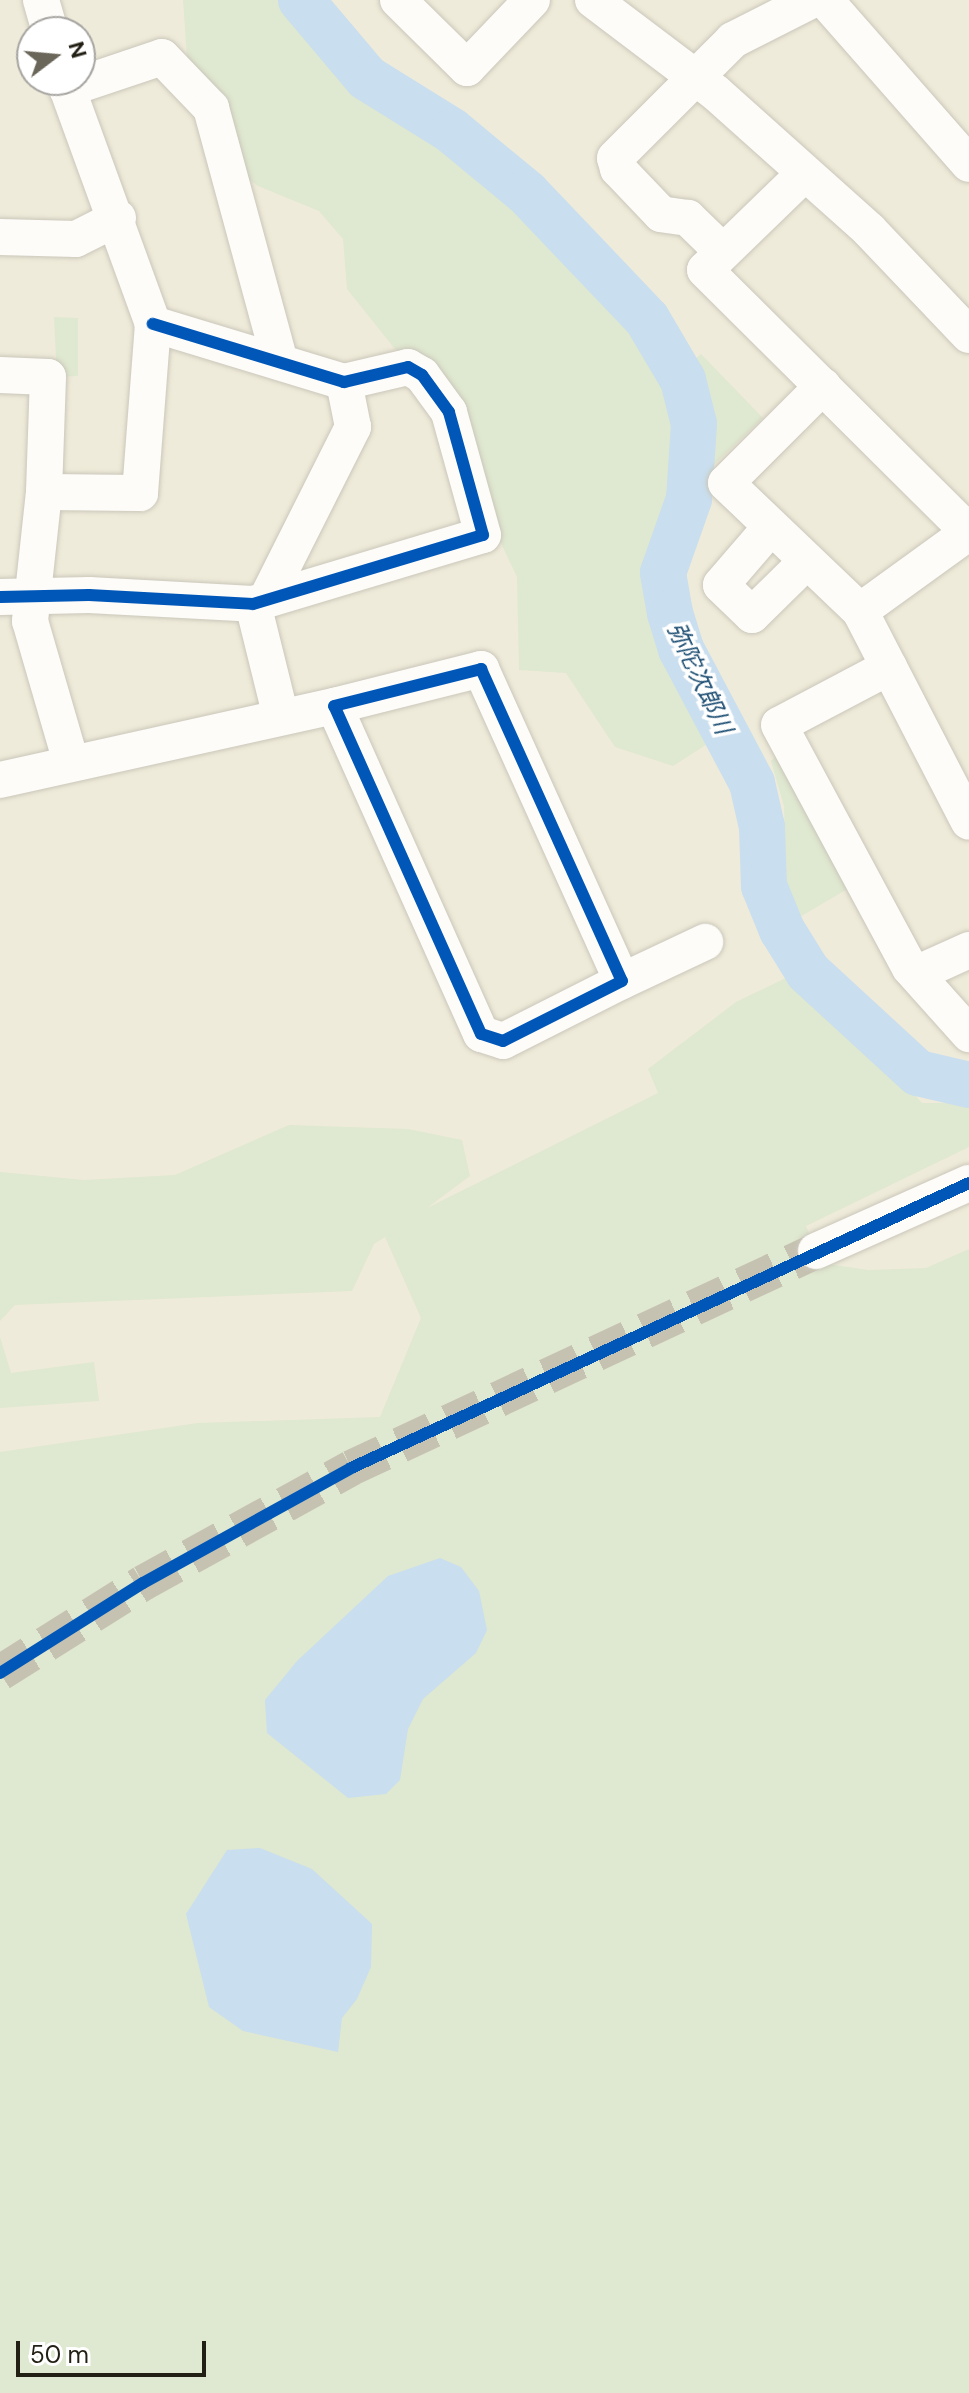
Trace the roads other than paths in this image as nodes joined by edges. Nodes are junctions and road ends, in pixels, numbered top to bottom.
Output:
1 (398, 0) edge
2 (532, 0) edge
3 (593, 0) edge
4 (812, 0) edge
5 (825, 0) edge
6 (772, 8) edge
7 (695, 75) junction
8 (96, 76) edge
9 (70, 96) edge
10 (969, 164) edge
11 (805, 173) junction
12 (118, 218) junction
13 (0, 237) edge
14 (723, 252) junction
15 (153, 324) junction
16 (969, 335) edge
17 (279, 359) junction
18 (0, 375) edge
19 (344, 382) junction
20 (823, 386) junction
21 (44, 492) junction
22 (770, 528) junction
23 (969, 532) edge
24 (806, 562) junction
25 (16, 597) edge
26 (260, 602) junction
27 (860, 611) junction
28 (889, 667) junction
29 (334, 706) junction
30 (281, 717) junction
31 (71, 762) junction
32 (0, 780) edge
33 (969, 822) edge
34 (705, 942) dead end
35 (969, 950) edge
36 (916, 974) junction
37 (622, 981) junction
38 (969, 1034) edge
39 (969, 1183) edge
40 (816, 1251) tunnel mouth

1 - 2 street
3 - 7 street
4 - 6 street
5 - 10 street
6 - 7 street
7 - 11 street
7 - 14 street
8 - 17 street
9 - 12 street
11 - 14 street
11 - 16 street
12 - 13 street
12 - 15 street
14 - 20 street
15 - 17 street
15 - 21 street
17 - 19 street
18 - 21 street
19 - 26 street
19 - 26 street
20 - 22 street
20 - 23 street
21 - 25 street
22 - 24 street
22 - 24 street
23 - 27 street
24 - 27 street
25 - 26 street
25 - 31 street
26 - 30 street
27 - 28 street
28 - 33 street
28 - 36 street
29 - 30 street
29 - 37 street
29 - 37 street
30 - 31 street
31 - 32 street
34 - 37 street
35 - 36 street
36 - 38 street
39 - 40 street

